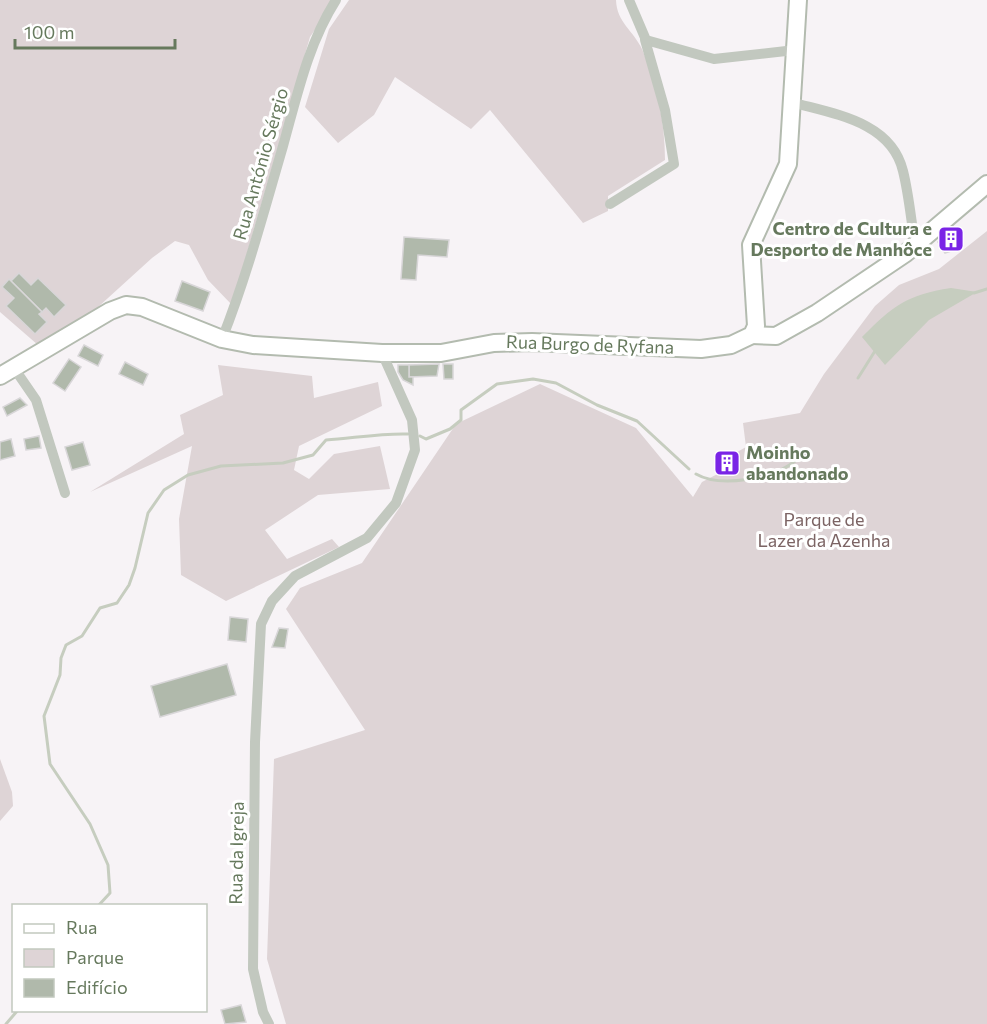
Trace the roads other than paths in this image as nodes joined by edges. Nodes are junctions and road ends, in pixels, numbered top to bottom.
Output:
1 (336, 0) edge
2 (629, 0) edge
3 (798, 0) edge
4 (645, 40) junction
5 (795, 50) junction
6 (791, 102) junction
7 (987, 184) edge
8 (610, 204) dead end
9 (915, 244) junction
10 (752, 335) junction
11 (222, 339) junction
12 (381, 353) junction
13 (7, 372) edge
14 (65, 493) dead end
15 (269, 1024) edge

1 - 11 street, Rua António Sérgio
2 - 4 street
3 - 5 main road
4 - 5 street
4 - 8 street
5 - 6 main road
6 - 9 street
6 - 10 main road
7 - 9 main road, Rua Burgo de Ryfana
9 - 10 main road, Rua Burgo de Ryfana
10 - 12 main road, Rua Burgo de Ryfana
11 - 12 main road, Rua Burgo de Ryfana
11 - 13 main road, Rua Burgo de Ryfana
12 - 15 street, Rua da Igreja
13 - 14 street

